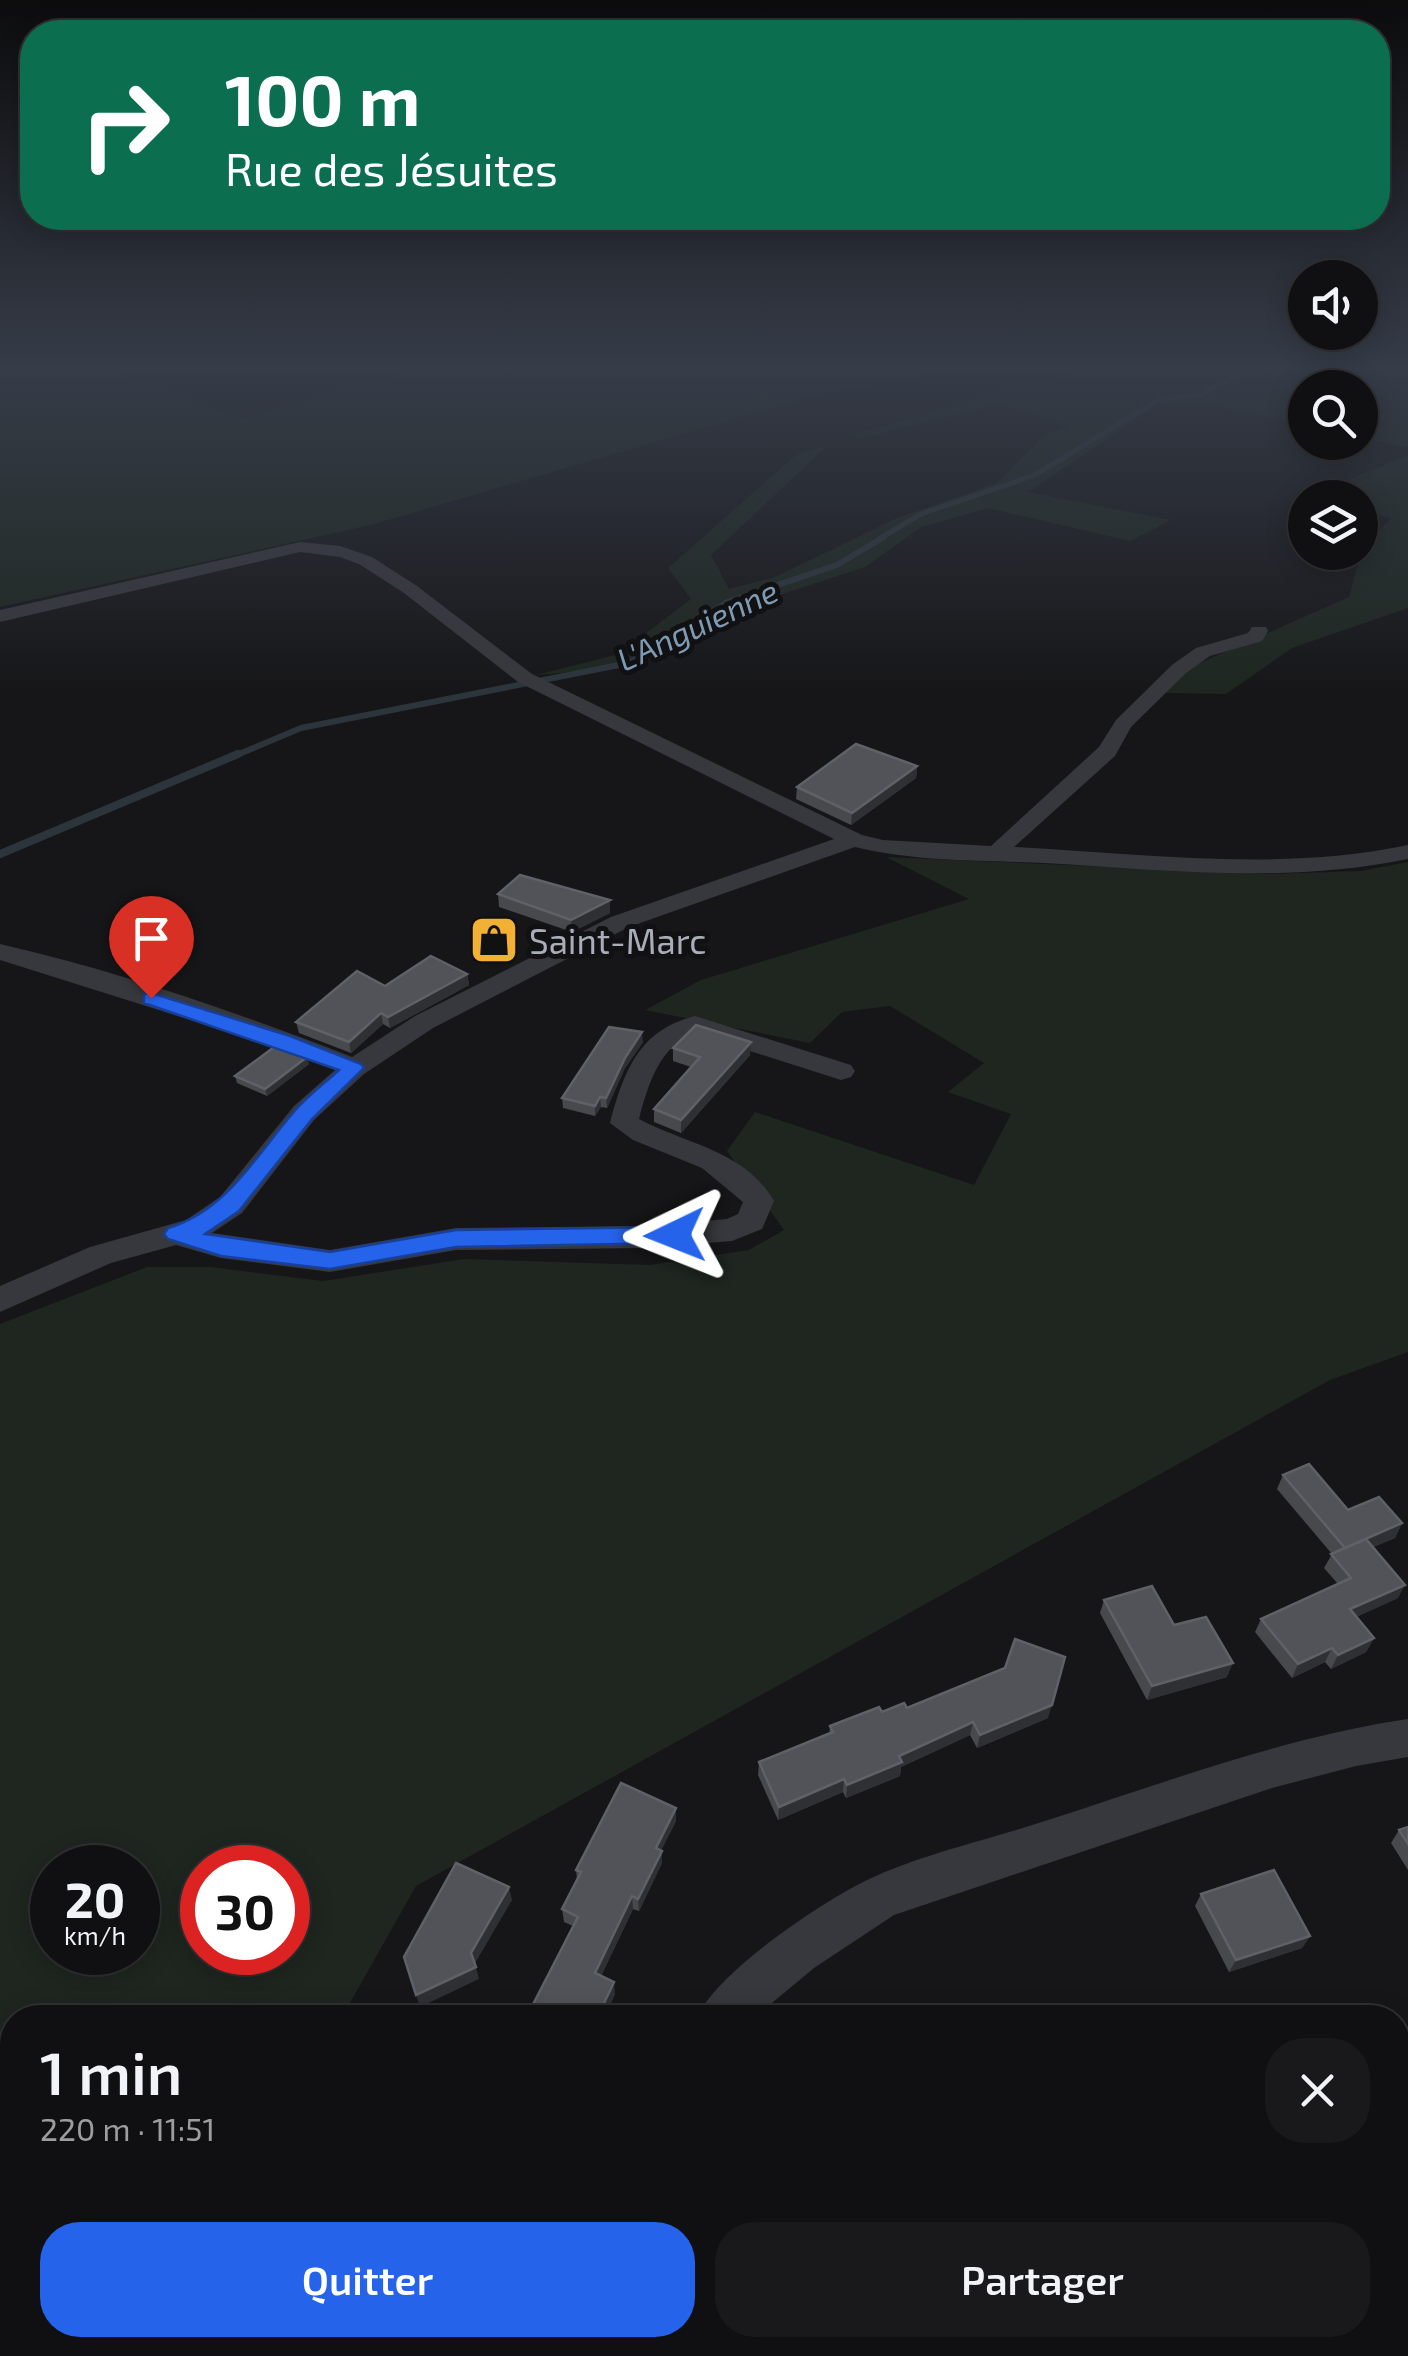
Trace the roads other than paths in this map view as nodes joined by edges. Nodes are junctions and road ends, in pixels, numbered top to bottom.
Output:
1 (0, 616) edge
2 (1258, 630) dead end
3 (854, 840) junction
4 (1405, 850) edge
5 (996, 855) junction
6 (0, 952) edge
7 (354, 1068) junction
8 (841, 1071) dead end
9 (176, 1234) junction
10 (0, 1300) edge
11 (1408, 1738) edge
12 (734, 2005) edge

1 - 3 street
2 - 5 street
3 - 5 street
3 - 7 street
4 - 5 street
6 - 7 street
7 - 9 street
8 - 9 street
9 - 10 street
11 - 12 street

